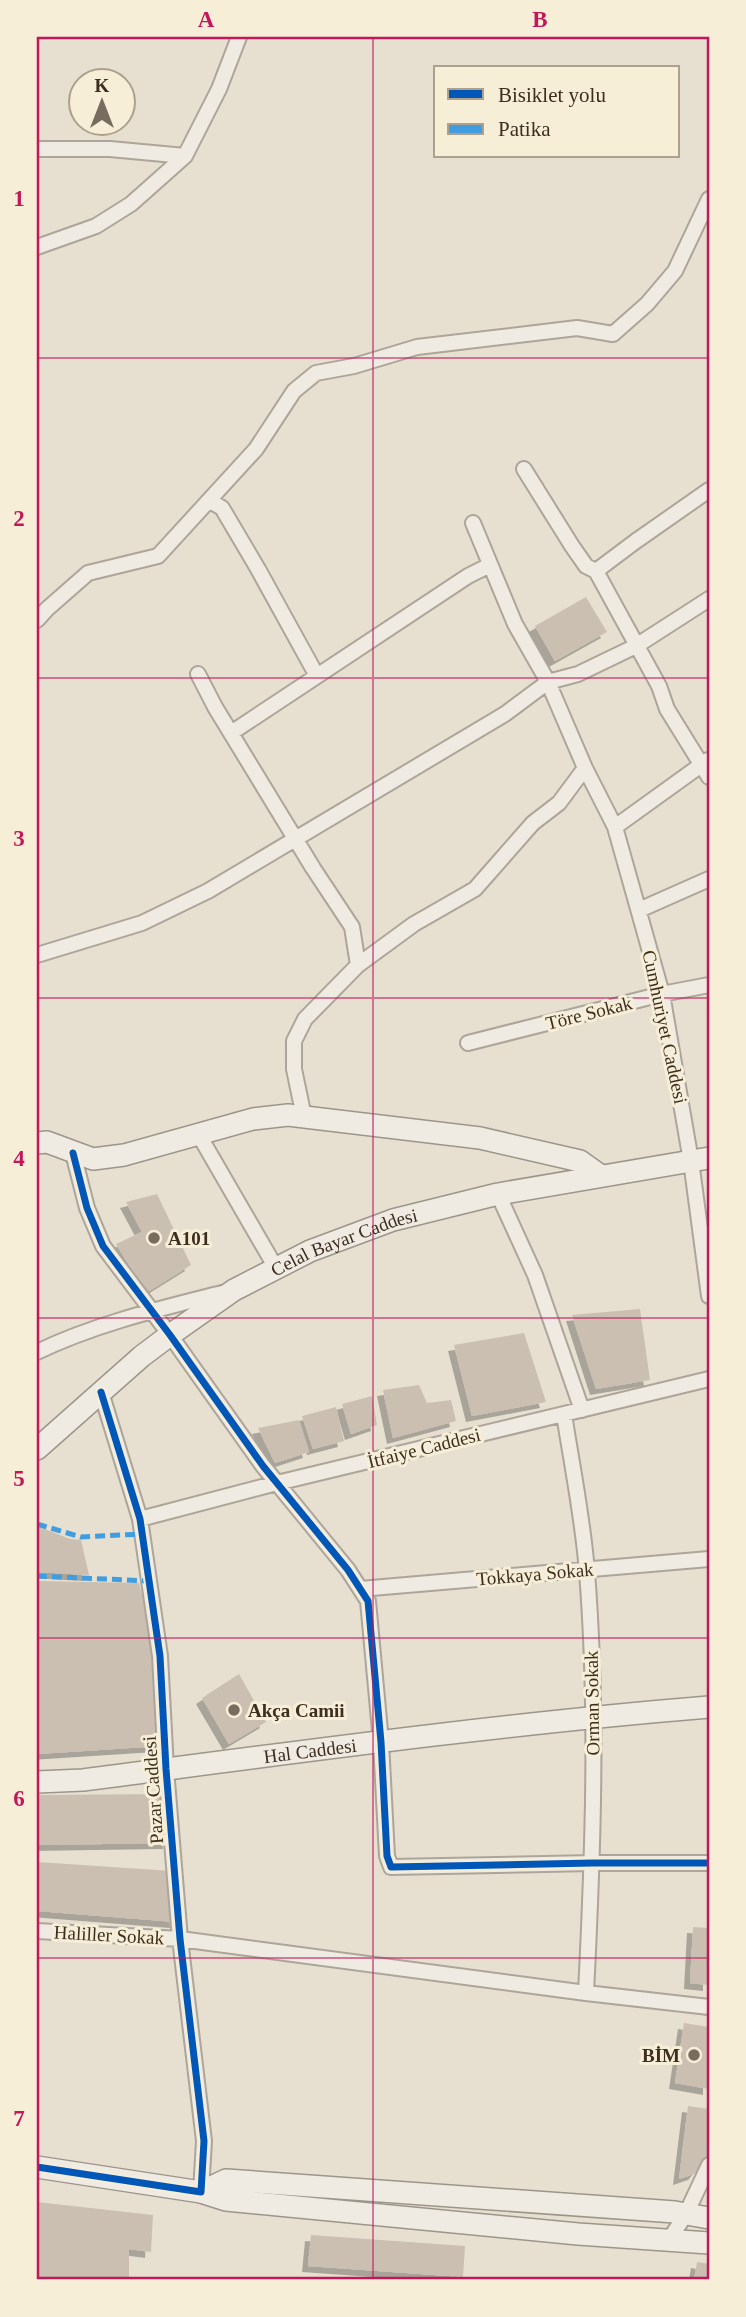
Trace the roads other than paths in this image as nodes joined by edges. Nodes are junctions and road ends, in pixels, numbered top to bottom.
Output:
1 (239, 37) edge
2 (37, 149) edge
3 (185, 156) junction
4 (709, 199) edge
5 (37, 247) edge
6 (524, 468) dead end
7 (709, 490) edge
8 (209, 501) junction
9 (473, 523) dead end
10 (490, 565) junction
11 (596, 572) junction
12 (709, 599) edge
13 (37, 620) edge
14 (636, 646) junction
15 (198, 674) dead end
16 (317, 676) junction
17 (548, 682) junction
18 (231, 733) junction
19 (706, 761) edge
20 (585, 768) junction
21 (709, 777) edge
22 (615, 827) junction
23 (295, 839) junction
24 (709, 878) edge
25 (639, 910) junction
26 (37, 955) edge
27 (358, 965) junction
28 (709, 985) edge
29 (662, 994) junction
30 (468, 1043) dead end
31 (304, 1116) junction
32 (199, 1135) junction
33 (37, 1143) edge
34 (73, 1153) junction
35 (700, 1159) edge
36 (601, 1176) junction
37 (498, 1194) junction
38 (707, 1264) edge
39 (276, 1268) junction
40 (234, 1290) junction
41 (709, 1296) edge
42 (152, 1311) junction
43 (170, 1335) junction
44 (37, 1352) edge
45 (709, 1379) edge
46 (101, 1392) junction
47 (582, 1410) junction
48 (564, 1414) junction
49 (37, 1449) edge
50 (277, 1483) junction
51 (140, 1519) junction
52 (709, 1559) edge
53 (587, 1570) junction
54 (360, 1589) junction
55 (709, 1707) edge
56 (594, 1717) junction
57 (381, 1742) junction
58 (166, 1769) junction
59 (37, 1782) edge
60 (593, 1863) junction
61 (709, 1863) edge
62 (37, 1931) edge
63 (180, 1939) junction
64 (586, 1993) junction
65 (709, 2007) edge
66 (709, 2165) edge
67 (37, 2167) edge
68 (201, 2192) junction
69 (685, 2214) junction
70 (709, 2218) edge
71 (669, 2240) junction
72 (709, 2243) edge

1 - 3 street
2 - 3 street
3 - 5 street
4 - 8 street
6 - 11 street
7 - 11 street
8 - 13 street
8 - 16 street
9 - 10 street, Cumhuriyet Caddesi
10 - 16 street
10 - 17 street, Cumhuriyet Caddesi
11 - 14 street
12 - 14 street
14 - 17 street
14 - 19 street
15 - 18 street
16 - 18 street
17 - 20 street, Cumhuriyet Caddesi
17 - 23 street
18 - 23 street
19 - 21 street
19 - 22 street
20 - 22 street, Cumhuriyet Caddesi
20 - 27 street
22 - 25 street, Cumhuriyet Caddesi
23 - 26 street
23 - 27 street
24 - 25 street
25 - 29 street, Cumhuriyet Caddesi
27 - 31 street
28 - 29 street, Töre Sokak
29 - 30 street, Töre Sokak
29 - 35 street, Cumhuriyet Caddesi
31 - 32 street
31 - 36 street
32 - 34 street
32 - 39 street
33 - 34 street
34 - 42 street
35 - 36 street, Celal Bayar Caddesi
35 - 38 street, Cumhuriyet Caddesi
36 - 37 street, Celal Bayar Caddesi
37 - 39 street, Celal Bayar Caddesi
37 - 47 street
38 - 41 street, Cumhuriyet Caddesi
39 - 40 street, Celal Bayar Caddesi
40 - 42 street
40 - 43 street, Celal Bayar Caddesi
42 - 43 street
42 - 44 street
43 - 46 street, Celal Bayar Caddesi
43 - 50 street
45 - 47 street, İtfaiye Caddesi
46 - 49 street, Celal Bayar Caddesi
46 - 51 street, Pazar Caddesi
47 - 48 street, İtfaiye Caddesi
48 - 50 street, İtfaiye Caddesi
48 - 53 street, Orman Sokak
50 - 51 street, İtfaiye Caddesi
50 - 54 street
51 - 58 street, Pazar Caddesi
52 - 53 street, Tokkaya Sokak
53 - 54 street, Tokkaya Sokak
53 - 56 street, Orman Sokak
54 - 57 street
55 - 56 street, Hal Caddesi
56 - 57 street, Hal Caddesi
56 - 60 street, Orman Sokak
57 - 58 street, Hal Caddesi
57 - 60 street
58 - 59 street, Hal Caddesi
58 - 63 street, Pazar Caddesi
60 - 61 street
60 - 64 street, Orman Sokak
62 - 63 street, Haliller Sokak
63 - 64 street, Haliller Sokak
63 - 68 street, Pazar Caddesi
64 - 65 street, Haliller Sokak
66 - 69 street
67 - 68 street
68 - 69 street
68 - 71 street
69 - 70 street
69 - 71 street
71 - 72 street

